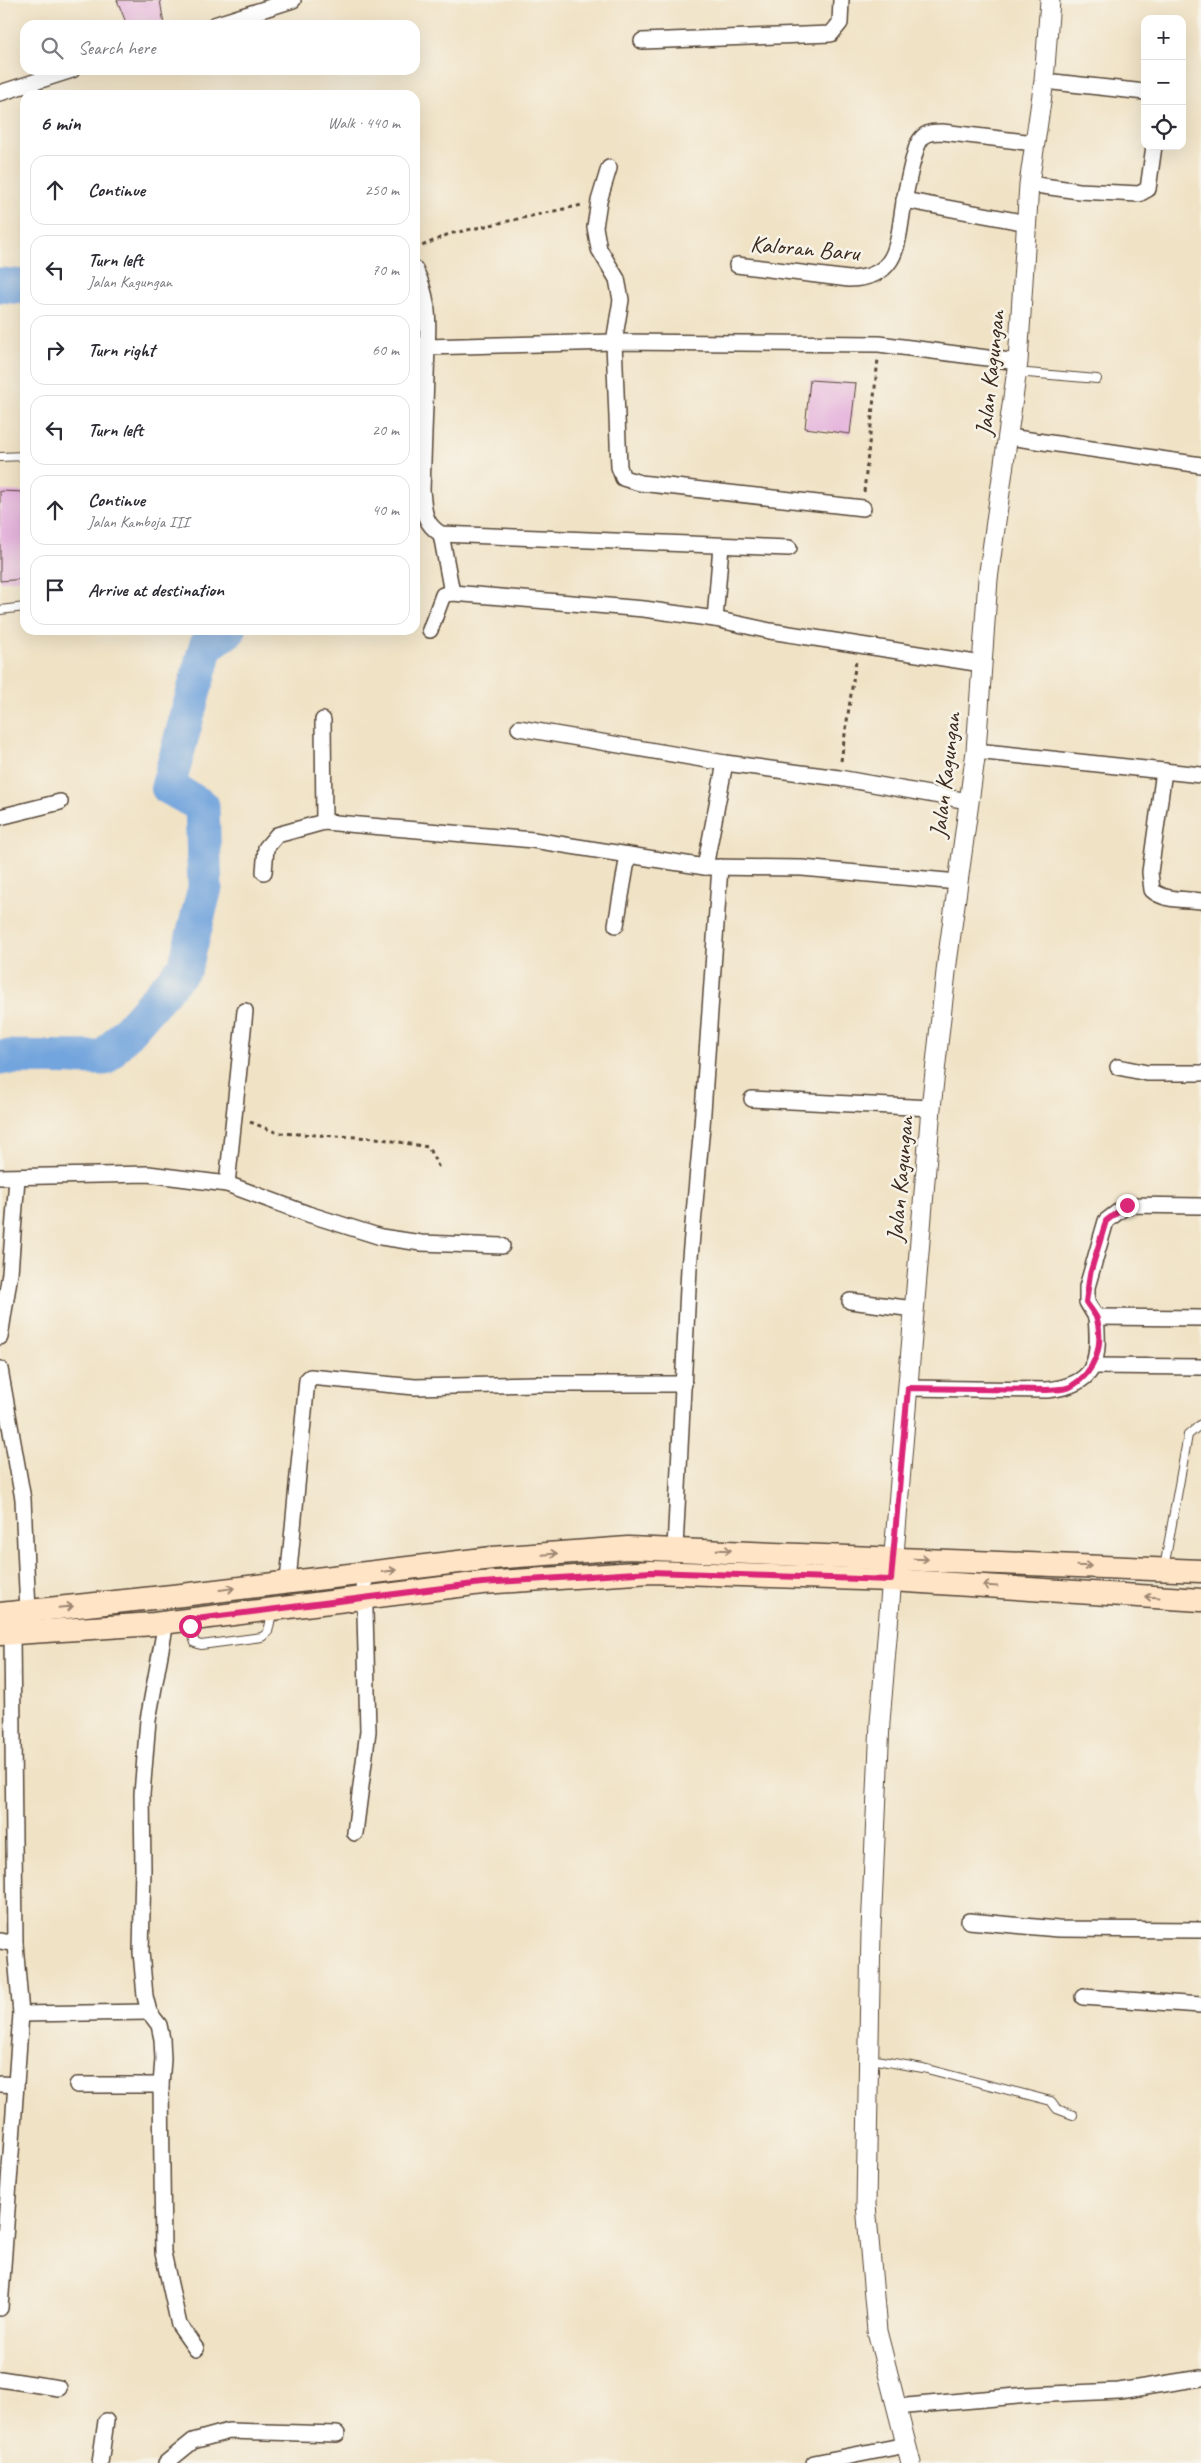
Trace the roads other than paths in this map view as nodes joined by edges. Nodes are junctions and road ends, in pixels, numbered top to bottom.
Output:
1 (293, 0) edge
2 (842, 0) edge
3 (1050, 0) edge
4 (230, 20) edge
5 (642, 41) dead end
6 (51, 75) edge
7 (1044, 81) junction
8 (1, 87) edge
9 (1141, 92) edge
10 (1034, 143) junction
11 (1153, 150) edge
12 (609, 168) dead end
13 (1029, 184) junction
14 (904, 200) junction
15 (1027, 223) junction
16 (736, 264) dead end
17 (420, 281) edge
18 (614, 342) junction
19 (427, 347) junction
20 (1017, 367) junction
21 (1097, 378) dead end
22 (1009, 436) junction
23 (20, 456) edge
24 (0, 457) edge
25 (1201, 464) edge
26 (863, 508) road end
27 (441, 534) junction
28 (721, 546) junction
29 (789, 548) dead end
30 (452, 593) junction
31 (20, 608) edge
32 (0, 610) edge
33 (715, 619) junction
34 (430, 630) dead end
35 (982, 664) junction
36 (323, 720) dead end
37 (519, 728) dead end
38 (976, 751) junction
39 (725, 763) junction
40 (1164, 771) junction
41 (1201, 775) edge
42 (968, 801) junction
43 (60, 802) dead end
44 (0, 817) edge
45 (324, 822) junction
46 (628, 856) junction
47 (712, 867) junction
48 (264, 872) dead end
49 (958, 882) junction
50 (1201, 901) edge
51 (616, 925) dead end
52 (245, 1011) dead end
53 (1118, 1067) dead end
54 (1201, 1073) edge
55 (752, 1100) dead end
56 (931, 1108) junction
57 (0, 1177) edge
58 (17, 1178) junction
59 (227, 1184) junction
60 (1201, 1206) edge
61 (502, 1246) dead end
62 (4, 1287) edge
63 (850, 1301) dead end
64 (914, 1309) junction
65 (1096, 1317) junction
66 (1201, 1318) edge
67 (0, 1337) edge
68 (1092, 1366) junction
69 (1201, 1367) edge
70 (0, 1369) edge
71 (684, 1384) junction
72 (908, 1388) junction
73 (1201, 1424) edge
74 (675, 1548) junction
75 (893, 1557) junction
76 (1164, 1569) junction
77 (1201, 1571) edge
78 (364, 1573) junction
79 (891, 1580) junction
80 (288, 1581) junction
81 (367, 1598) junction
82 (1201, 1600) edge
83 (28, 1612) junction
84 (0, 1614) edge
85 (177, 1621) junction
86 (6, 1634) edge
87 (355, 1833) dead end
88 (969, 1921) dead end
89 (1201, 1930) edge
90 (0, 1941) edge
91 (15, 1944) junction
92 (1083, 1997) dead end
93 (1201, 2005) edge
94 (149, 2012) junction
95 (22, 2014) junction
96 (870, 2059) junction
97 (0, 2084) edge
98 (78, 2084) dead end
99 (160, 2084) junction
100 (16, 2085) junction
101 (1073, 2114) dead end
102 (0, 2308) edge
103 (196, 2349) dead end
104 (1201, 2378) edge
105 (0, 2379) edge
106 (59, 2388) dead end
107 (896, 2407) junction
108 (106, 2421) dead end
109 (337, 2434) dead end
110 (908, 2454) edge
111 (183, 2457) edge
112 (100, 2463) edge
113 (166, 2463) edge
114 (814, 2463) edge

1 - 4 street
2 - 5 street
3 - 7 street, Jalan Kagungan
6 - 8 street
7 - 9 street
7 - 10 street, Jalan Kagungan
10 - 13 street, Jalan Kagungan
10 - 14 street, Kaloran Baru
11 - 13 street
12 - 18 street
13 - 15 street, Jalan Kagungan
14 - 15 street
14 - 16 street, Kaloran Baru
15 - 20 street, Jalan Kagungan
17 - 19 street
18 - 19 street
18 - 20 street
18 - 26 street
19 - 27 street
20 - 21 lane
20 - 22 street, Jalan Kagungan
22 - 25 street
22 - 35 street, Jalan Kagungan
23 - 24 lane
27 - 28 street
27 - 30 street
28 - 29 street
28 - 33 street
30 - 33 street
30 - 34 street
31 - 32 lane
33 - 35 street
35 - 38 street, Jalan Kagungan
36 - 45 street
37 - 39 street
38 - 40 street
38 - 42 street, Jalan Kagungan
39 - 42 street
39 - 47 street
40 - 41 street
40 - 50 street
42 - 49 street, Jalan Kagungan
43 - 44 street
45 - 46 street
45 - 48 street
46 - 47 street
46 - 51 street
47 - 49 street
47 - 71 street
49 - 56 street, Jalan Kagungan
52 - 59 street
53 - 54 street
55 - 56 street
56 - 64 street, Jalan Kagungan
57 - 58 street
58 - 59 street
58 - 62 street
59 - 61 street
60 - 65 street
62 - 67 street
63 - 64 street
64 - 72 street, Jalan Kagungan
65 - 66 street
65 - 68 street
68 - 69 street
68 - 72 street
70 - 83 street
71 - 74 street
71 - 80 street
72 - 75 street, Jalan Kagungan
73 - 76 lane
74 -> 75 main road
78 -> 74 main road
75 -> 76 main road
75 - 79 street, Jalan Kagungan
76 - 77 main road
78 - 80 main road
78 - 81 street
79 - 81 main road
82 -> 79 main road
79 - 96 street, Jalan Kagungan
83 -> 80 main road
81 - 85 main road
81 - 87 street
83 - 84 main road
85 - 86 main road
85 - 94 street
86 - 91 street
88 - 89 street
90 - 91 street
91 - 95 street
92 - 93 street
94 - 95 street
94 - 99 street
95 - 100 street
96 - 101 lane
96 - 107 street, Jalan Kagungan
97 - 100 street
98 - 99 street
99 - 103 street
100 - 102 street
104 - 107 street
105 - 106 street
107 - 110 street, Jalan Kagungan
108 - 112 street
109 - 111 street
110 - 114 street
111 - 113 street

